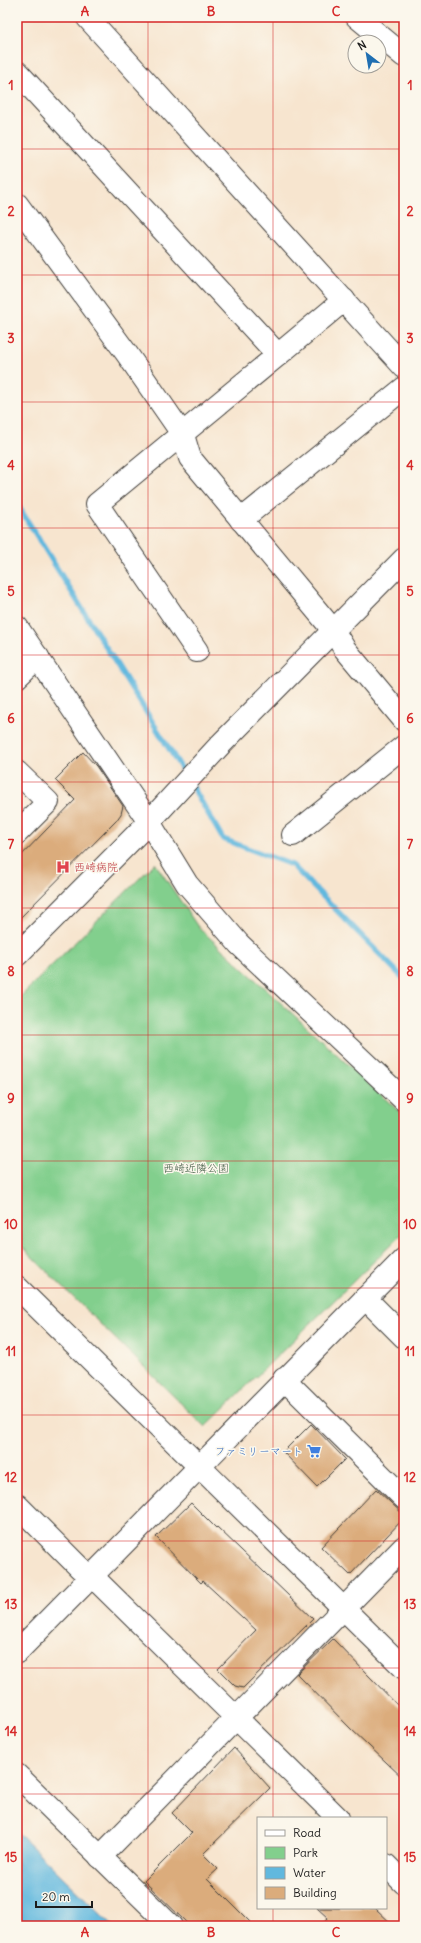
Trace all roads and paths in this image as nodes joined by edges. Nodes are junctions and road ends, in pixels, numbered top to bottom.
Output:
1 (87, 17) edge
2 (357, 17) edge
3 (404, 56) edge
4 (17, 72) edge
5 (17, 204) edge
6 (344, 300) junction
7 (278, 355) junction
8 (404, 367) edge
9 (404, 388) edge
10 (183, 435) junction
11 (241, 520) junction
12 (404, 559) edge
13 (17, 627) edge
14 (334, 630) junction
15 (197, 651) dead end
16 (38, 658) junction
17 (17, 677) edge
18 (404, 720) edge
19 (404, 746) edge
20 (17, 772) edge
21 (148, 822) junction
22 (17, 833) edge
23 (293, 836) dead end
24 (17, 955) edge
25 (404, 1100) edge
26 (404, 1259) edge
27 (17, 1287) edge
28 (365, 1298) junction
29 (404, 1336) edge
30 (284, 1379) junction
31 (199, 1466) junction
32 (404, 1498) edge
33 (17, 1505) edge
34 (404, 1547) edge
35 (92, 1576) junction
36 (344, 1608) junction
37 (17, 1652) edge
38 (404, 1668) edge
39 (236, 1718) junction
40 (17, 1775) edge
41 (337, 1817) edge
42 (100, 1857) junction
43 (387, 1867) edge
44 (404, 1883) edge
45 (171, 1926) edge

1 - 6 street
2 - 3 street
4 - 7 street
5 - 10 street
6 - 7 street
6 - 8 street
7 - 10 street
9 - 11 street
10 - 11 street
10 - 15 street
11 - 14 street
12 - 14 street
13 - 16 street
14 - 18 street
14 - 21 street
16 - 17 street
16 - 21 street
19 - 23 street
20 - 22 street
21 - 24 street
21 - 25 street
26 - 28 street
27 - 31 street
28 - 29 street
28 - 30 street
30 - 31 street
30 - 32 street
31 - 35 street
31 - 36 street
33 - 35 street
34 - 36 street
35 - 37 street
35 - 39 street
36 - 38 street
36 - 39 street
39 - 41 street
39 - 42 street
40 - 42 street
42 - 45 street
43 - 44 street

